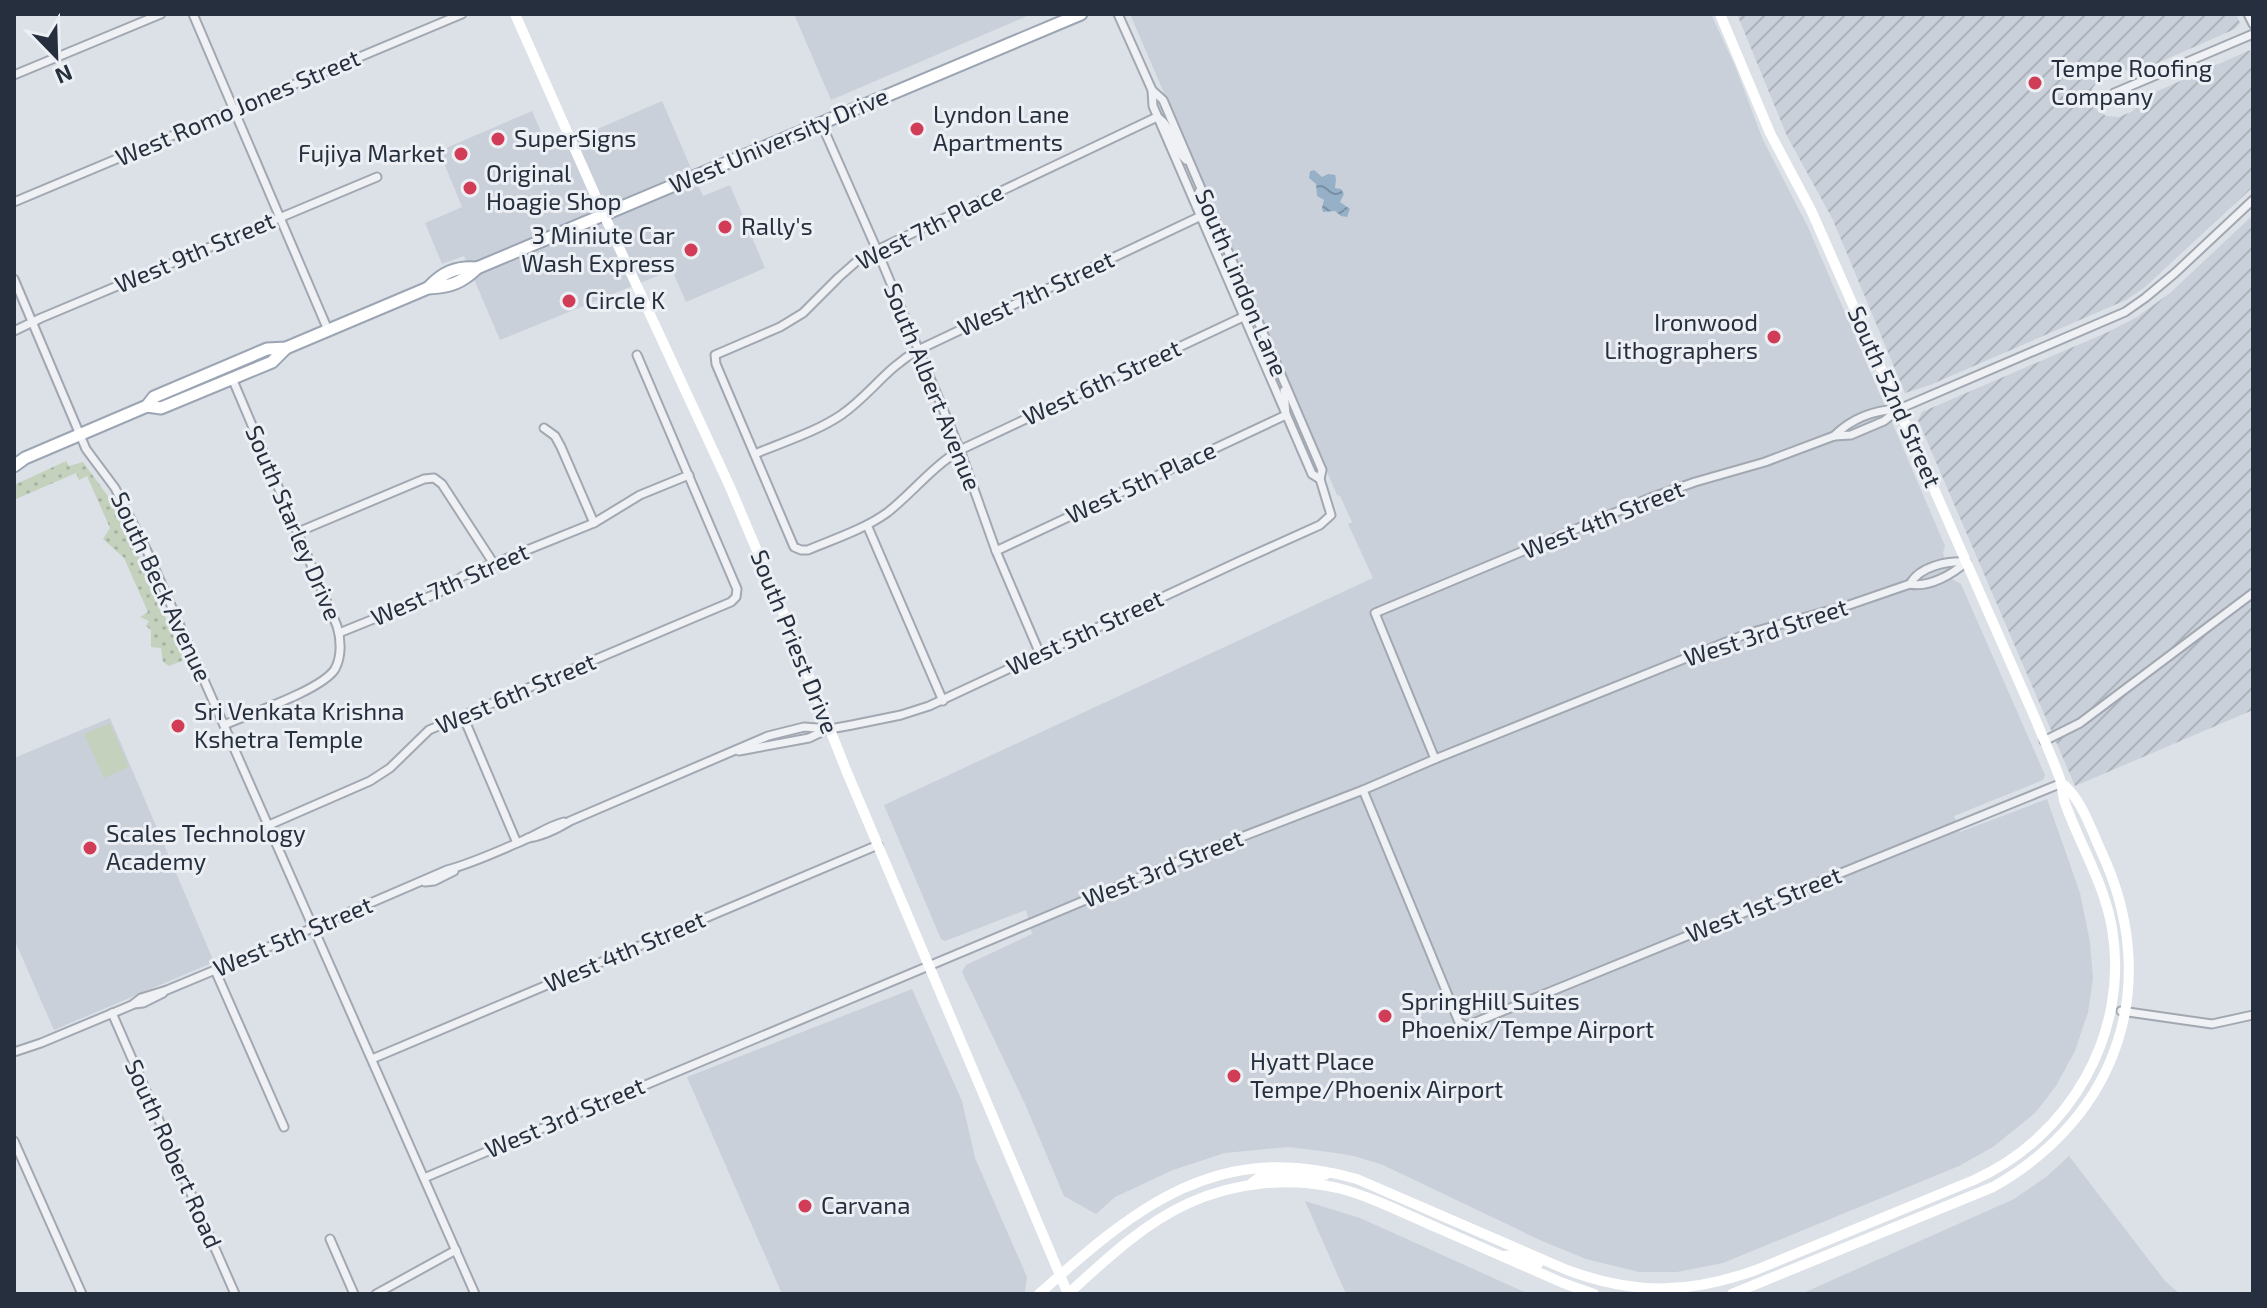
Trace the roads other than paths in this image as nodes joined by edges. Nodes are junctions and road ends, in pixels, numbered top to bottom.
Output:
1 (161, 14) edge
2 (193, 14) edge
3 (462, 14) edge
4 (515, 14) edge
5 (1081, 14) edge
6 (1118, 14) edge
7 (1720, 14) edge
8 (2248, 14) edge
9 (2253, 24) edge
10 (2253, 34) edge
11 (14, 75) edge
12 (1152, 90) junction
13 (2114, 93) dead end
14 (234, 110) junction
15 (1157, 117) junction
16 (821, 123) junction
17 (1188, 161) junction
18 (377, 177) dead end
19 (1199, 186) junction
20 (2253, 200) edge
21 (14, 202) edge
22 (604, 215) junction
23 (1201, 216) junction
24 (280, 217) junction
25 (877, 250) junction
26 (14, 279) edge
27 (1241, 284) junction
28 (1243, 317) junction
29 (33, 322) junction
30 (328, 330) junction
31 (14, 331) edge
32 (286, 348) junction
33 (918, 350) junction
34 (637, 355) dead end
35 (715, 355) joint
36 (232, 378) junction
37 (1283, 380) junction
38 (147, 406) junction
39 (1899, 409) junction
40 (1286, 415) junction
41 (544, 428) dead end
42 (80, 434) junction
43 (960, 450) junction
44 (755, 454) junction
45 (20, 458) edge
46 (14, 466) edge
47 (689, 475) junction
48 (1320, 479) junction
49 (1331, 515) joint
50 (594, 523) junction
51 (867, 525) junction
52 (298, 532) junction
53 (801, 550) joint
54 (996, 551) junction
55 (1966, 562) junction
56 (494, 564) junction
57 (2253, 593) edge
58 (731, 602) joint
59 (339, 633) junction
60 (1040, 654) junction
61 (943, 701) junction
62 (463, 716) junction
63 (224, 725) junction
64 (830, 729) junction
65 (2044, 741) junction
66 (1435, 759) junction
67 (2062, 783) junction
68 (1363, 790) junction
69 (269, 825) junction
70 (517, 843) junction
71 (878, 845) junction
72 (314, 928) junction
73 (929, 964) junction
74 (215, 970) junction
75 (2111, 1009) junction
76 (2125, 1011) junction
77 (112, 1013) junction
78 (2253, 1015) edge
79 (14, 1055) edge
80 (372, 1059) junction
81 (284, 1127) dead end
82 (14, 1141) edge
83 (1333, 1172) junction
84 (424, 1178) junction
85 (1250, 1184) junction
86 (330, 1239) dead end
87 (456, 1250) junction
88 (1502, 1257) junction
89 (1558, 1265) junction
90 (1060, 1275) junction
91 (1617, 1290) edge
92 (82, 1294) edge
93 (235, 1294) edge
94 (354, 1294) edge
95 (376, 1294) edge
96 (475, 1294) edge
97 (1039, 1294) edge
98 (1068, 1294) edge
99 (1594, 1294) edge
100 (1732, 1294) edge

1 - 11 street
2 - 14 street
3 - 14 street, West Romo Jones Street
4 - 22 main road, South Priest Drive
5 - 16 main road, West University Drive
6 - 12 street, South Lindon Lane
7 - 39 main road, South 52nd Street
8 - 9 street
10 - 13 street
12 - 15 street, South Lindon Lane
12 - 17 street, South Lindon Lane
14 - 21 street, West Romo Jones Street
14 - 24 street
15 - 17 street
15 - 23 street, South Lindon Lane
15 - 25 street, West 7th Place
16 - 22 main road, West University Drive
16 - 25 street, South Albert Avenue
17 - 19 street, South Lindon Lane
18 - 24 street, West 9th Street
19 - 23 street
19 - 27 street, South Lindon Lane
20 - 39 street, West 4th Street
22 - 30 main road, West University Drive
22 - 64 main road, South Priest Drive
23 - 28 street, South Lindon Lane
23 - 33 street, West 7th Street
24 - 29 street, West 9th Street
24 - 30 street
25 - 33 street, South Albert Avenue
25 - 35 street, West 7th Place
26 - 29 street, South Beck Avenue
27 - 28 street
27 - 37 street, South Lindon Lane
28 - 40 street, South Lindon Lane
28 - 43 street, West 6th Street
29 - 31 street, West 9th Street
29 - 42 street, South Beck Avenue
30 - 32 main road, West University Drive
32 - 36 main road, West University Drive
32 - 38 main road, West University Drive
33 - 43 street, South Albert Avenue
33 - 44 street, West 7th Street
34 - 47 street, South Priest Drive
35 - 44 street, South Priest Drive
36 - 38 main road, West University Drive
36 - 52 street, South Starley Drive
37 - 40 street
37 - 48 street, South Lindon Lane
38 - 42 main road, West University Drive
39 - 55 main road, South 52nd Street
39 - 66 street, West 4th Street
40 - 48 street, South Lindon Lane
40 - 54 street, West 5th Place
41 - 50 street
42 - 45 main road, West University Drive
42 - 63 street, South Beck Avenue
43 - 51 street, West 6th Street
43 - 54 street, South Albert Avenue
44 - 53 street, South Priest Drive
45 - 46 main road, West University Drive
47 - 50 street, West 7th Street
47 - 58 street, South Priest Drive
48 - 49 street, South Lindon Lane
49 - 60 street, West 5th Street
50 - 56 street, West 7th Street
51 - 53 street, West 6th Street
51 - 61 street
52 - 56 street
52 - 59 street, South Starley Drive
54 - 60 street, South Albert Avenue
55 - 65 main road, South 52nd Street
55 - 66 street, West 3rd Street
56 - 59 street, West 7th Street
57 - 65 street
58 - 62 street, West 6th Street
59 - 63 street, South Starley Drive
60 - 61 street, West 5th Street
61 - 64 street, West 5th Street
62 - 69 street, West 6th Street
62 - 70 street
63 - 69 street, South Beck Avenue
64 - 70 street, West 5th Street
64 - 71 main road, South Priest Drive
65 - 67 main road, South 52nd Street
66 - 68 street, West 3rd Street
67 - 68 street, West 1st Street
67 - 75 main road
67 - 76 main road
68 - 73 street, West 3rd Street
69 - 72 street, South Beck Avenue
70 - 72 street, West 5th Street
71 - 73 main road, South Priest Drive
71 - 80 street, West 4th Street
72 - 74 street, West 5th Street
72 - 80 street, South Beck Avenue
73 - 84 street, West 3rd Street
73 - 90 main road, South Priest Drive
74 - 77 street, West 5th Street
74 - 81 street
75 - 76 street
75 - 91 main road
76 - 78 street
76 - 100 main road
77 - 79 street, West 5th Street
77 - 93 street, South Robert Road
80 - 84 street, South Beck Avenue
82 - 92 street
83 - 85 main road
83 - 89 main road
83 - 90 main road
84 - 87 street, South Beck Avenue
85 - 88 main road
85 - 98 main road
86 - 94 street
87 - 95 street
87 - 96 street, South Beck Avenue
88 - 89 main road
88 - 99 main road
89 - 91 main road
90 - 97 main road
90 - 98 main road, South Priest Drive

